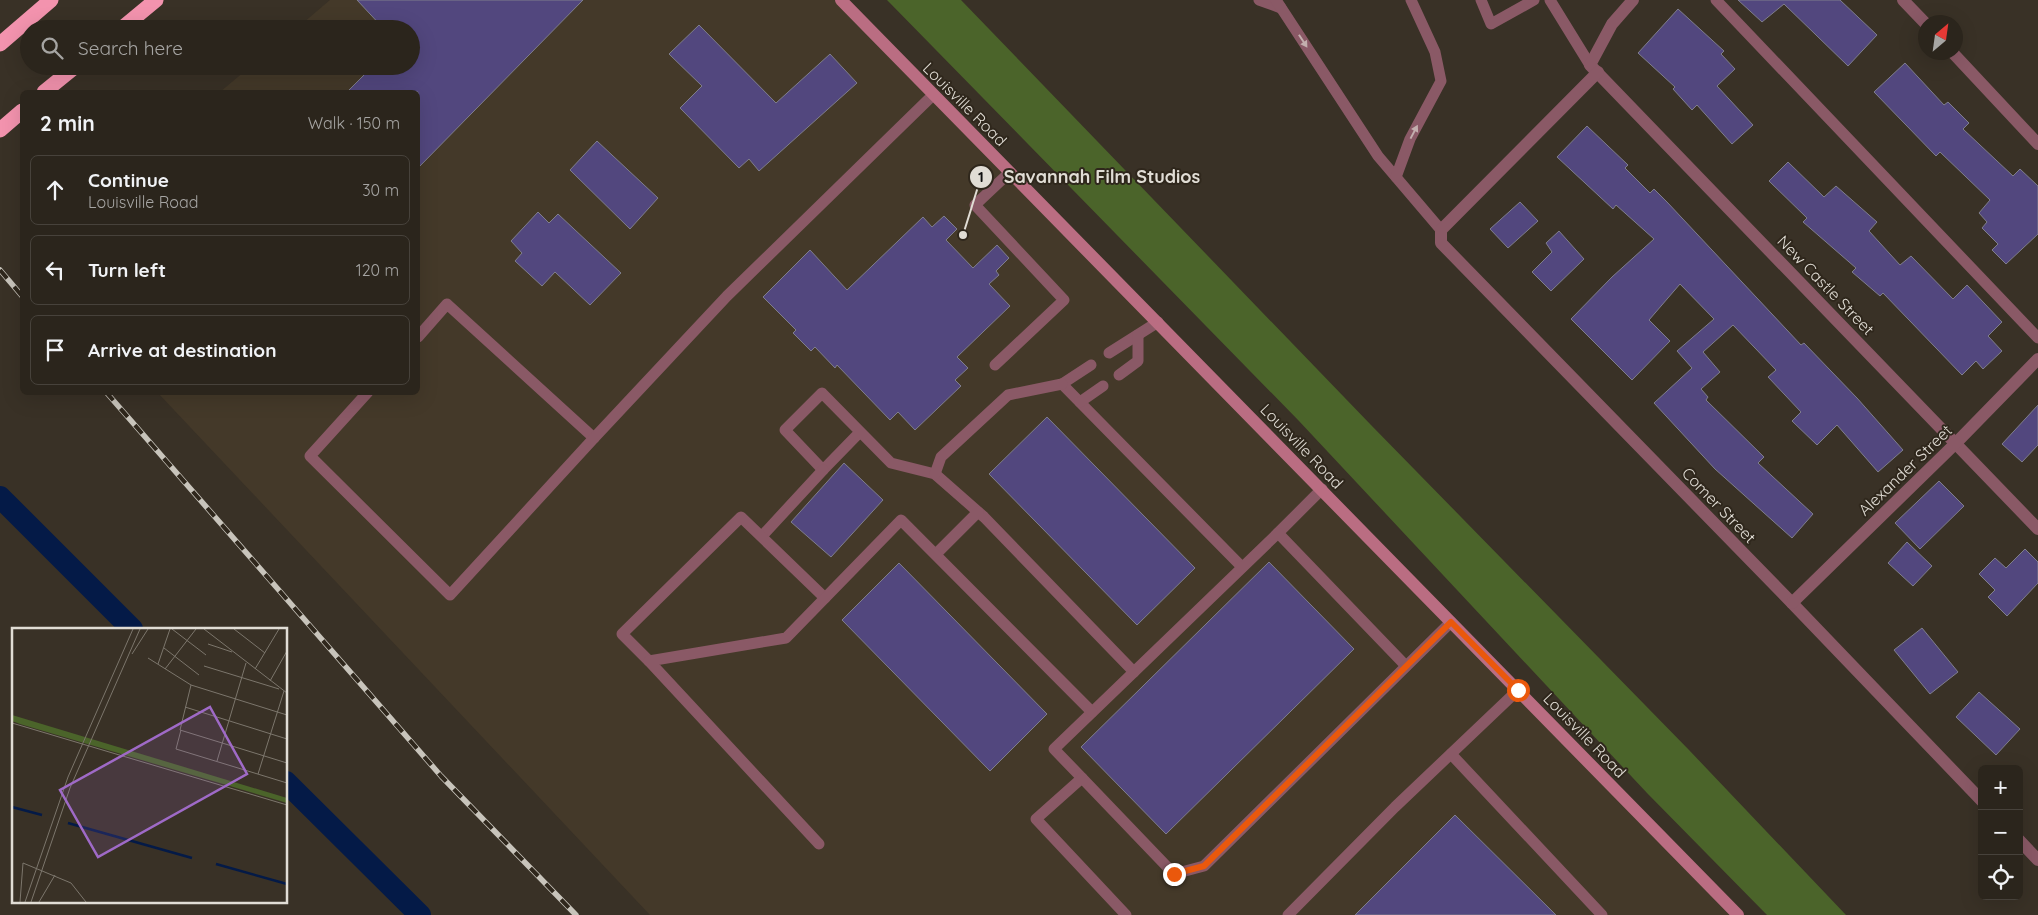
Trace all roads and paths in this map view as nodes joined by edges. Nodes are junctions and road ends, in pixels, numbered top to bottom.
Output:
1 (51, 0) edge
2 (156, 0) edge
3 (841, 0) edge
4 (1259, 0) edge
5 (1411, 0) edge
6 (1481, 0) edge
7 (1534, 0) edge
8 (1550, 0) edge
9 (1633, 0) edge
10 (1716, 0) edge
11 (1903, 0) edge
12 (1279, 4) edge
13 (1918, 16) edge
14 (28, 20) edge
15 (132, 20) edge
16 (20, 27) edge
17 (0, 44) edge
18 (1959, 60) edge
19 (1594, 68) junction
20 (65, 75) edge
21 (46, 90) edge
22 (933, 95) junction
23 (20, 113) edge
24 (0, 130) edge
25 (2038, 144) edge
26 (1010, 172) junction
27 (1396, 177) junction
28 (1441, 230) junction
29 (1158, 322) junction
30 (420, 335) edge
31 (1138, 335) junction
32 (2038, 338) edge
33 (1109, 353) dead end
34 (2038, 359) edge
35 (995, 364) dead end
36 (1091, 365) dead end
37 (1119, 375) dead end
38 (1062, 384) junction
39 (1103, 386) dead end
40 (365, 395) edge
41 (1080, 402) junction
42 (860, 432) junction
43 (594, 438) junction
44 (1956, 443) junction
45 (823, 470) junction
46 (935, 474) junction
47 (1322, 489) junction
48 (978, 512) junction
49 (2038, 529) edge
50 (1278, 533) junction
51 (762, 536) junction
52 (936, 554) junction
53 (1242, 567) junction
54 (825, 598) junction
55 (1792, 603) junction
56 (1451, 622) junction
57 (649, 661) junction
58 (1406, 666) junction
59 (1134, 672) junction
60 (1518, 690) junction
61 (1092, 712) junction
62 (1451, 754) junction
63 (1082, 778) junction
64 (1978, 797) edge
65 (819, 844) dead end
66 (2023, 844) edge
67 (2038, 860) edge
68 (1126, 915) edge
69 (1288, 915) edge
70 (1602, 915) edge
71 (1738, 915) edge

1 - 14 highway
2 - 15 highway
3 - 22 main road, Louisville Road
4 - 12 lane
27 -> 5 lane
6 - 7 lane
8 - 19 lane
9 - 19 street
10 - 32 lane
11 - 13 street
12 -> 27 lane
16 - 17 highway
18 - 25 street
19 - 28 street
19 - 44 street, New Castle Street
20 - 21 highway
22 - 26 main road, Louisville Road
22 - 43 lane
23 - 24 highway
26 - 29 main road, Louisville Road
26 - 35 lane
27 - 28 lane
28 - 55 street, Comer Street
29 - 31 lane
29 - 47 main road, Louisville Road
30 - 43 lane
31 - 33 lane
31 - 37 lane
34 - 44 street, Alexander Street
36 - 38 lane
38 - 41 lane
38 - 46 lane
39 - 41 lane
40 - 43 lane
41 - 53 lane
42 - 45 lane
42 - 45 lane
42 - 46 lane
44 - 49 street, New Castle Street
44 - 55 street, Alexander Street
45 - 51 lane
46 - 48 lane
47 - 50 lane
47 - 56 main road, Louisville Road
48 - 52 lane
48 - 59 lane
50 - 53 lane
50 - 58 lane
51 - 54 lane
51 - 57 lane
52 - 54 lane
52 - 61 lane
53 - 59 lane
54 - 57 lane
55 - 64 street, Comer Street
56 - 58 lane
56 - 60 main road, Louisville Road
57 - 65 lane
58 - 63 lane
59 - 61 lane
60 - 62 lane
60 - 71 main road, Louisville Road
61 - 63 lane
62 - 69 lane
62 - 70 lane
63 - 68 lane
66 - 67 street

